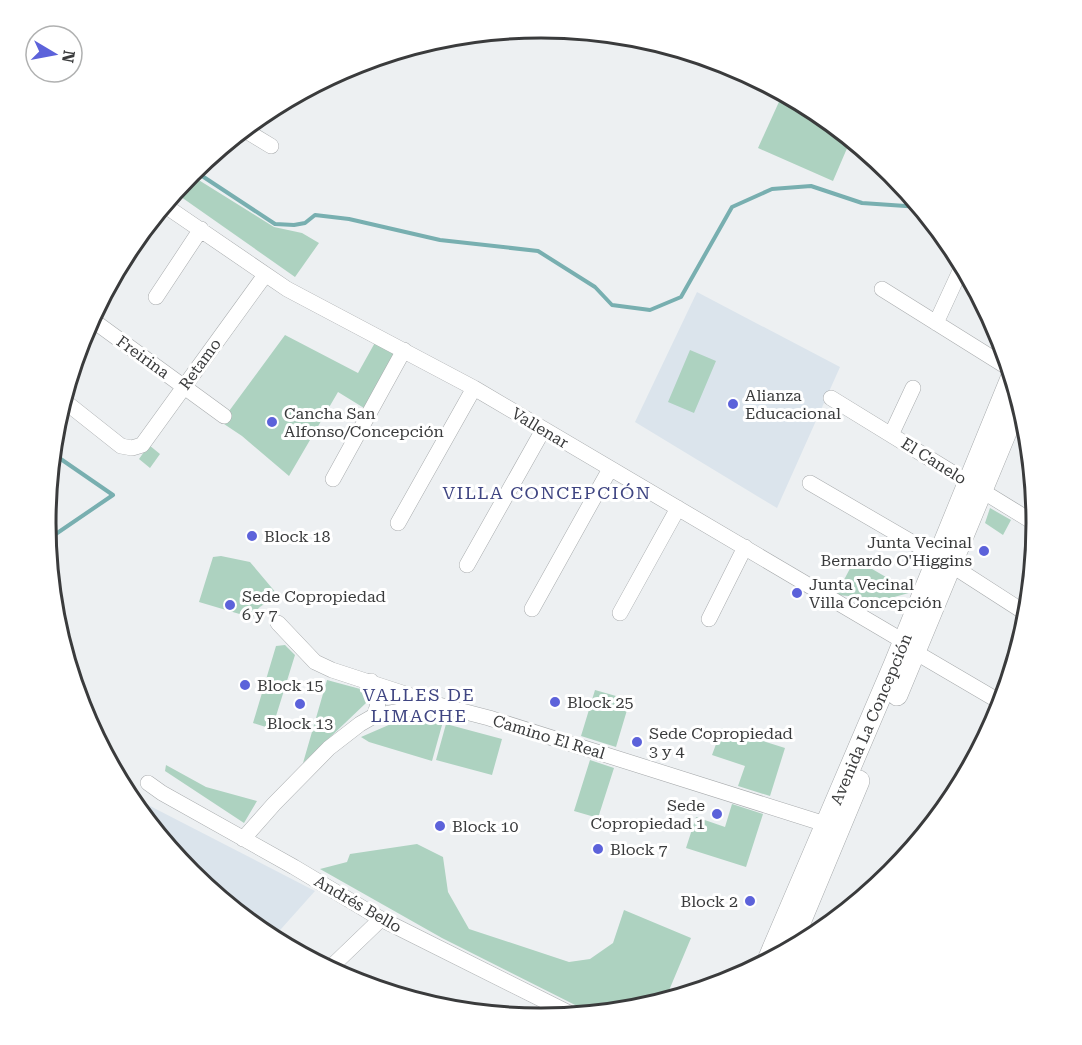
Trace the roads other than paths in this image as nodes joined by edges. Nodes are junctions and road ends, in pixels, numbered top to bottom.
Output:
1 (251, 134) edge
2 (271, 146) dead end
3 (171, 209) edge
4 (201, 228) junction
5 (266, 275) junction
6 (958, 275) edge
7 (882, 289) dead end
8 (156, 297) dead end
9 (936, 323) junction
10 (99, 324) edge
11 (404, 350) junction
12 (998, 362) edge
13 (184, 386) junction
14 (474, 388) junction
15 (912, 388) dead end
16 (1007, 390) edge
17 (831, 398) dead end
18 (71, 406) edge
19 (1013, 413) edge
20 (224, 416) dead end
21 (543, 430) junction
22 (891, 435) junction
23 (610, 468) junction
24 (333, 479) dead end
25 (810, 483) dead end
26 (975, 486) junction
27 (678, 508) junction
28 (1026, 518) edge
29 (398, 523) dead end
30 (745, 547) junction
31 (944, 561) junction
32 (467, 565) dead end
33 (1018, 608) edge
34 (532, 609) dead end
35 (620, 613) dead end
36 (709, 619) dead end
37 (278, 623) dead end
38 (909, 646) junction
39 (371, 681) junction
40 (993, 697) edge
41 (435, 704) junction
42 (374, 716) junction
43 (148, 783) dead end
44 (825, 824) junction
45 (243, 839) junction
46 (381, 920) junction
47 (794, 936) edge
48 (773, 948) edge
49 (336, 962) edge
50 (557, 1007) edge

1 - 2 street
3 - 4 street, Vallenar
4 - 5 street, Vallenar
4 - 8 street
5 - 11 street, Vallenar
5 - 13 street, Retamo
6 - 9 street
7 - 9 street
9 - 12 street
10 - 13 street, Freirina
11 - 14 street, Vallenar
11 - 24 street
13 - 18 street, Retamo
13 - 20 street, Freirina
14 - 21 street, Vallenar
14 - 29 street
15 - 22 street
16 - 26 street, Avenida La Concepción
17 - 22 street, El Canelo
19 - 26 street, Avenida La Concepción
21 - 23 street, Vallenar
21 - 32 street
22 - 26 street, El Canelo
23 - 27 street, Vallenar
23 - 34 street
25 - 31 street
26 - 28 street, El Canelo
26 - 31 street, Avenida La Concepción
27 - 30 street, Vallenar
27 - 35 street
30 - 36 street
30 - 38 street, Vallenar
31 - 33 street
31 - 38 street, Avenida La Concepción
37 - 39 street
38 - 40 street, Vallenar
38 - 44 street, Avenida La Concepción
38 - 47 street, Avenida La Concepción
39 - 41 street
39 - 42 street
41 - 42 street, Camino El Real
41 - 44 street, Camino El Real
42 - 45 street, Camino El Real
43 - 45 street, Andrés Bello
44 - 48 street, Avenida La Concepción
45 - 46 street, Andrés Bello
46 - 49 street
46 - 50 street, Andrés Bello

